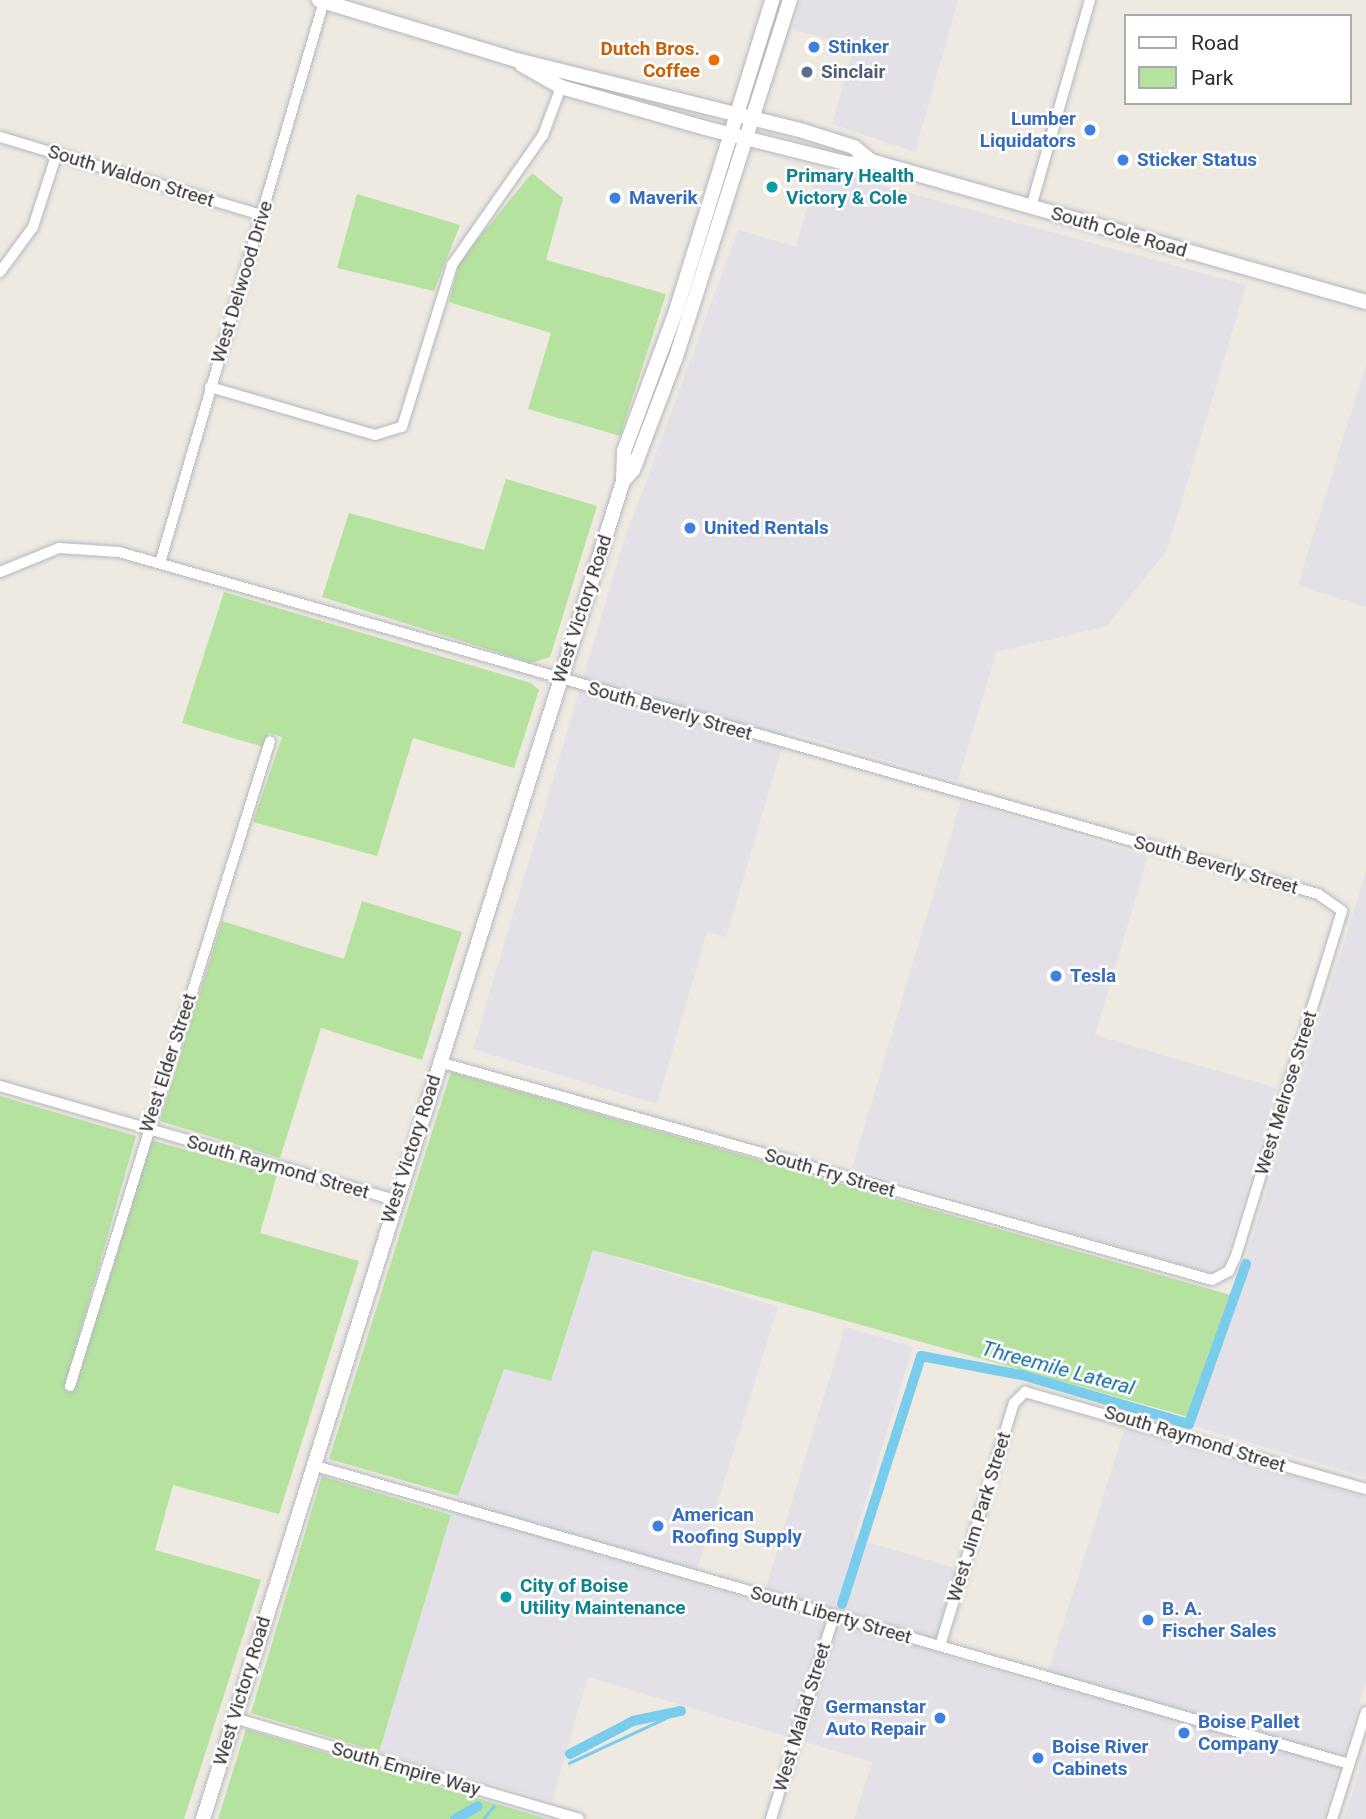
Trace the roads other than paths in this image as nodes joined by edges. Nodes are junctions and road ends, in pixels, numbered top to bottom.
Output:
1 (772, 0) edge
2 (790, 0) edge
3 (1090, 0) edge
4 (322, 1) edge
5 (517, 60) junction
6 (595, 80) junction
7 (561, 87) junction
8 (738, 114) junction
9 (756, 118) junction
10 (731, 133) junction
11 (750, 136) junction
12 (0, 137) edge
13 (57, 153) junction
14 (872, 160) junction
15 (1031, 207) junction
16 (262, 215) junction
17 (0, 272) edge
18 (1366, 302) edge
19 (649, 385) junction
20 (210, 387) junction
21 (645, 439) junction
22 (622, 481) junction
23 (160, 563) junction
24 (0, 572) edge
25 (560, 678) junction
26 (270, 741) dead end
27 (1339, 905) joint
28 (439, 1062) junction
29 (0, 1086) edge
30 (147, 1129) junction
31 (395, 1200) junction
32 (1221, 1276) joint
33 (70, 1386) dead end
34 (1025, 1392) joint
35 (312, 1465) junction
36 (1366, 1489) edge
37 (834, 1615) junction
38 (940, 1646) junction
39 (1366, 1712) edge
40 (234, 1718) junction
41 (1349, 1764) junction
42 (203, 1819) edge
43 (579, 1819) edge
44 (771, 1819) edge
45 (1332, 1819) edge

1 - 8 main road, West Victory Road
2 - 9 main road, West Victory Road
3 - 15 street
4 - 5 main road, South Cole Road
4 - 16 street, West Delwood Drive
5 - 6 main road, South Cole Road
5 - 7 main road, South Cole Road
6 - 7 main road, South Cole Road
6 - 8 main road, South Cole Road
7 - 10 main road, South Cole Road
7 - 20 street
8 - 9 main road, South Cole Road
8 - 10 main road, West Victory Road
9 - 11 main road, West Victory Road
9 - 14 main road, South Cole Road
10 - 11 main road, South Cole Road
10 - 19 main road, West Victory Road
11 - 14 main road, South Cole Road
11 - 21 main road, West Victory Road
12 - 13 street, South Waldon Street
13 - 16 street, South Waldon Street
13 - 17 street
14 - 15 main road, South Cole Road
15 - 18 main road, South Cole Road
16 - 20 street, West Delwood Drive
19 - 21 main road, West Victory Road
19 - 22 main road, West Victory Road
20 - 23 street, West Delwood Drive
21 - 22 main road, West Victory Road
22 - 25 main road, West Victory Road
23 - 24 street, South Beverly Street
23 - 25 street, South Beverly Street
25 - 27 street, South Beverly Street
25 - 28 main road, West Victory Road
26 - 30 street, West Elder Street
27 - 32 street, West Melrose Street
28 - 31 main road, West Victory Road
28 - 32 street, South Fry Street
29 - 30 street, South Raymond Street
30 - 31 street, South Raymond Street
30 - 33 street, West Elder Street
31 - 35 main road, West Victory Road
34 - 36 street, South Raymond Street
34 - 38 street, West Jim Park Street
35 - 37 street, South Liberty Street
35 - 40 main road, West Victory Road
37 - 38 street, South Liberty Street
37 - 44 street, West Malad Street
38 - 41 street, South Liberty Street
39 - 41 street
40 - 42 main road, West Victory Road
40 - 43 street, South Empire Way
41 - 45 street

